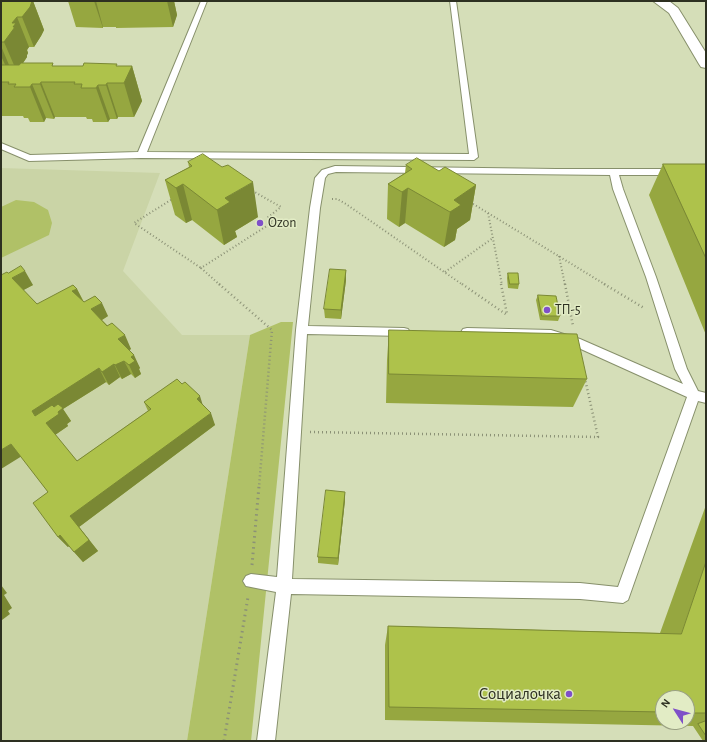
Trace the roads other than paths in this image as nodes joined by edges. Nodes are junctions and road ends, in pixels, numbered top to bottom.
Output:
1 (204, 1) edge
2 (453, 1) edge
3 (659, 1) edge
4 (706, 64) edge
5 (1, 146) edge
6 (141, 155) junction
7 (614, 172) junction
8 (706, 172) edge
9 (302, 330) junction
10 (414, 332) edge
11 (453, 332) edge
12 (700, 396) edge
13 (251, 581) road end
14 (284, 586) junction
15 (266, 741) edge

1 - 6 lane
2 - 6 lane
3 - 4 street
5 - 6 lane
7 - 8 lane
7 - 9 lane
7 - 12 lane
9 - 10 lane
9 - 14 lane
11 - 12 lane
12 - 14 lane
13 - 14 lane
14 - 15 lane

